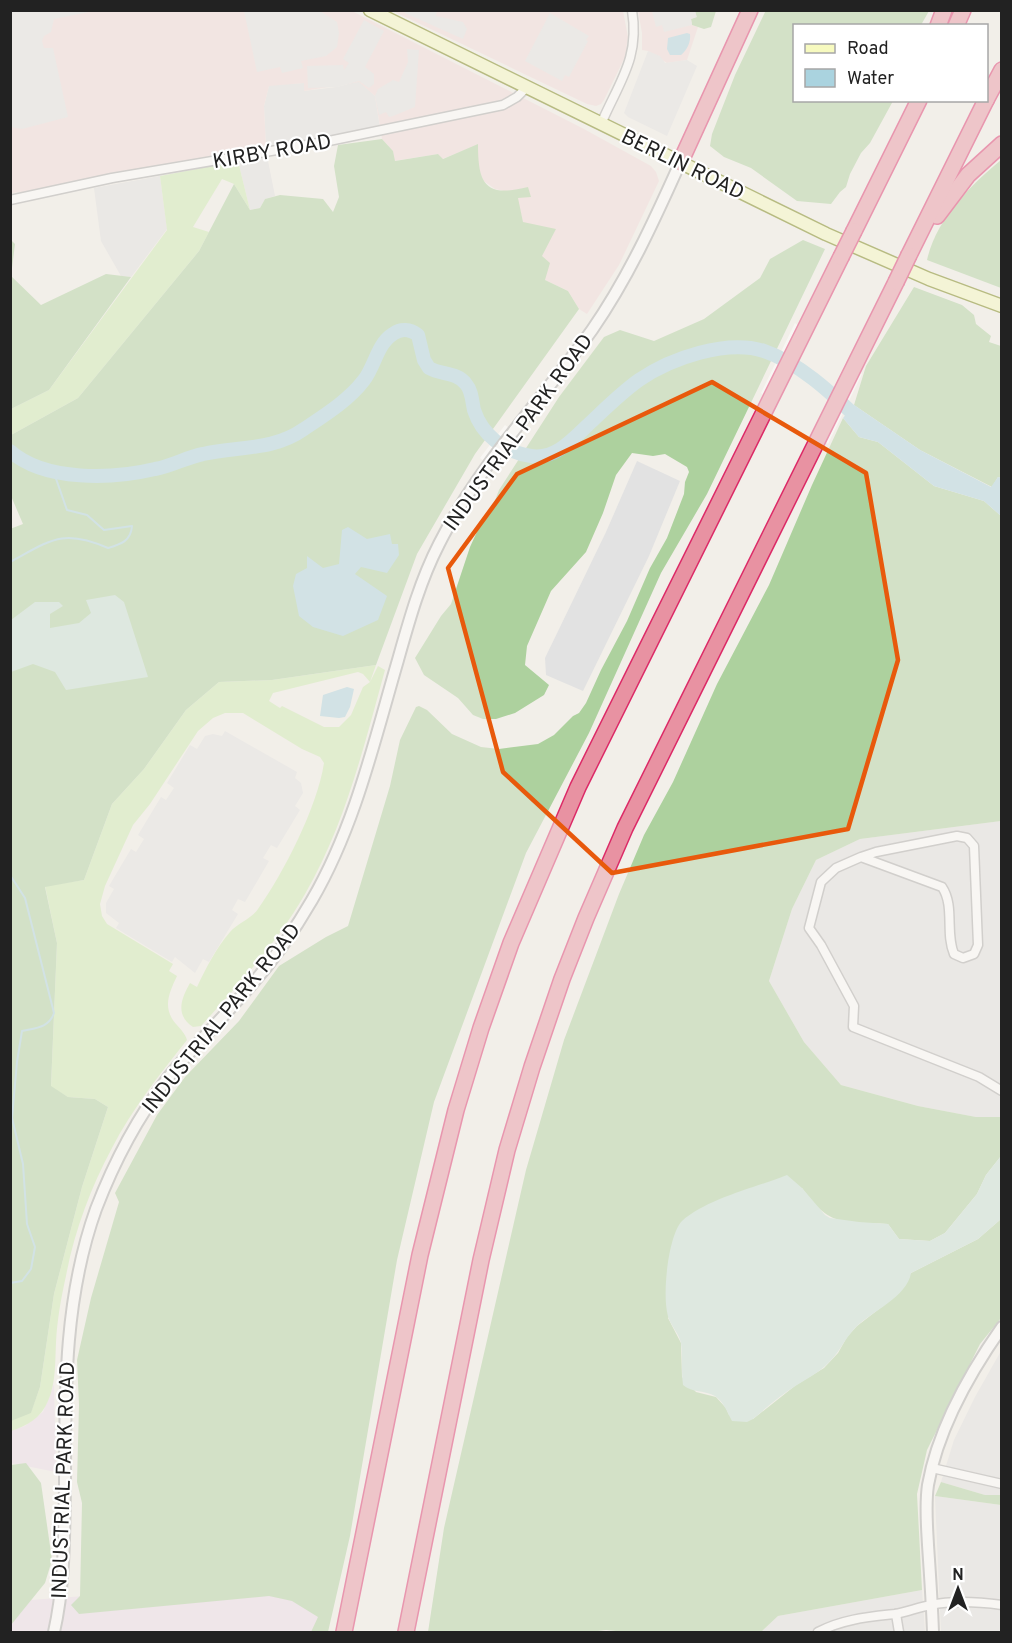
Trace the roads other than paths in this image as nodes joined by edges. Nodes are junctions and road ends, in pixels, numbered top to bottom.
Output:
1 (370, 10) edge
2 (632, 10) edge
3 (750, 10) edge
4 (963, 10) edge
5 (957, 24) edge
6 (1002, 70) edge
7 (527, 87) junction
8 (988, 96) edge
9 (906, 102) edge
10 (918, 102) edge
11 (985, 102) edge
12 (601, 124) junction
13 (1002, 144) edge
14 (680, 163) junction
15 (882, 174) junction
16 (10, 200) edge
17 (911, 251) junction
18 (1002, 306) edge
19 (861, 857) junction
20 (1002, 1091) edge
21 (1002, 1327) edge
22 (932, 1468) junction
23 (1002, 1484) edge
24 (932, 1605) junction
25 (1002, 1605) edge
26 (896, 1614) junction
27 (54, 1632) edge
28 (344, 1632) edge
29 (406, 1632) edge
30 (818, 1632) edge
31 (899, 1632) edge
32 (933, 1632) edge

1 - 7 main road, BERLIN ROAD
2 - 12 street
3 - 14 highway
4 - 5 highway
6 - 8 highway
7 - 12 main road, BERLIN ROAD
7 - 16 street, KIRBY ROAD
9 - 15 highway
10 - 15 highway
11 - 17 highway
12 - 14 main road, BERLIN ROAD
13 - 17 highway
14 - 18 main road, BERLIN ROAD
14 - 27 street, INDUSTRIAL PARK ROAD
15 - 28 highway, bridge
17 - 29 highway, bridge
19 - 19 street
19 - 20 street
21 - 22 street
22 - 23 street
22 - 24 street
24 - 25 street
24 - 26 street
24 - 32 street
26 - 30 street
26 - 31 street

